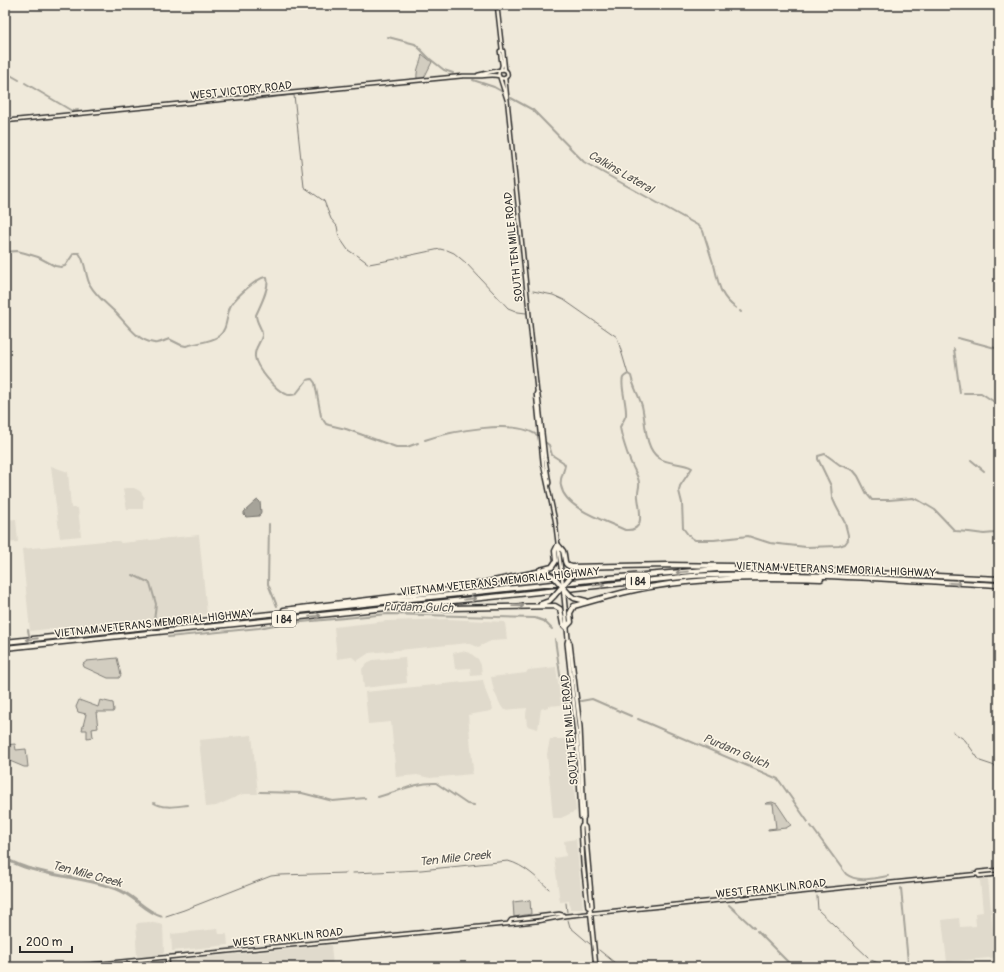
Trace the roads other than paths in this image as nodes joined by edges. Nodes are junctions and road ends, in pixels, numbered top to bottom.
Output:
1 (497, 5) edge
2 (502, 50) junction
3 (500, 70) junction
4 (505, 70) junction
5 (478, 75) junction
6 (499, 76) junction
7 (505, 78) junction
8 (507, 100) junction
9 (5, 122) edge
10 (558, 543) junction
11 (594, 567) junction
12 (749, 568) junction
13 (530, 573) junction
14 (888, 579) junction
15 (999, 579) edge
16 (999, 585) edge
17 (563, 587) junction
18 (593, 600) junction
19 (531, 606) junction
20 (390, 608) junction
21 (246, 617) junction
22 (566, 628) junction
23 (5, 642) edge
24 (5, 648) edge
25 (999, 870) edge
26 (978, 874) junction
27 (999, 874) edge
28 (591, 914) junction
29 (566, 916) junction
30 (534, 918) junction
31 (509, 923) junction
32 (516, 923) junction
33 (167, 957) junction
34 (68, 967) edge
35 (168, 967) edge
36 (596, 967) edge

1 - 2 main road
2 - 3 main road
2 - 4 main road
3 - 4 main road
3 - 5 main road, WEST VICTORY ROAD
3 - 6 main road
4 - 7 main road, SOUTH TEN MILE ROAD
5 - 6 main road, WEST VICTORY ROAD
5 - 9 main road, WEST VICTORY ROAD
6 - 7 main road, WEST VICTORY ROAD
6 - 8 main road, SOUTH TEN MILE ROAD
7 - 8 main road, SOUTH TEN MILE ROAD
8 - 10 main road, SOUTH TEN MILE ROAD
10 - 11 highway
10 - 13 highway
10 - 17 main road, SOUTH TEN MILE ROAD, bridge
11 - 12 highway
11 - 17 highway, bridge
12 - 15 highway, VIETNAM VETERANS MEMORIAL HIGHWAY / I 84
12 -> 21 highway, VIETNAM VETERANS MEMORIAL HIGHWAY / I 84
13 - 17 highway, bridge
13 - 21 highway
14 -> 16 highway, VIETNAM VETERANS MEMORIAL HIGHWAY / I 84
14 - 18 highway
20 -> 14 highway, VIETNAM VETERANS MEMORIAL HIGHWAY / I 84
17 - 18 highway, bridge
17 - 19 highway, bridge
17 - 22 main road, SOUTH TEN MILE ROAD, bridge
18 - 22 highway
20 -> 19 highway
19 - 22 highway
24 -> 20 highway, VIETNAM VETERANS MEMORIAL HIGHWAY / I 84
21 -> 23 highway, VIETNAM VETERANS MEMORIAL HIGHWAY / I 84
22 - 28 main road, SOUTH TEN MILE ROAD
25 - 26 main road, WEST FRANKLIN ROAD
26 - 27 main road, WEST FRANKLIN ROAD
26 - 28 main road, WEST FRANKLIN ROAD
28 - 29 main road, WEST FRANKLIN ROAD
28 - 36 main road, SOUTH TEN MILE ROAD
29 - 30 main road, WEST FRANKLIN ROAD
29 - 32 main road, WEST FRANKLIN ROAD
30 - 31 main road, WEST FRANKLIN ROAD
30 - 32 main road
31 - 32 main road, WEST FRANKLIN ROAD
31 - 33 main road, WEST FRANKLIN ROAD
33 - 34 main road, WEST FRANKLIN ROAD
33 - 35 main road

